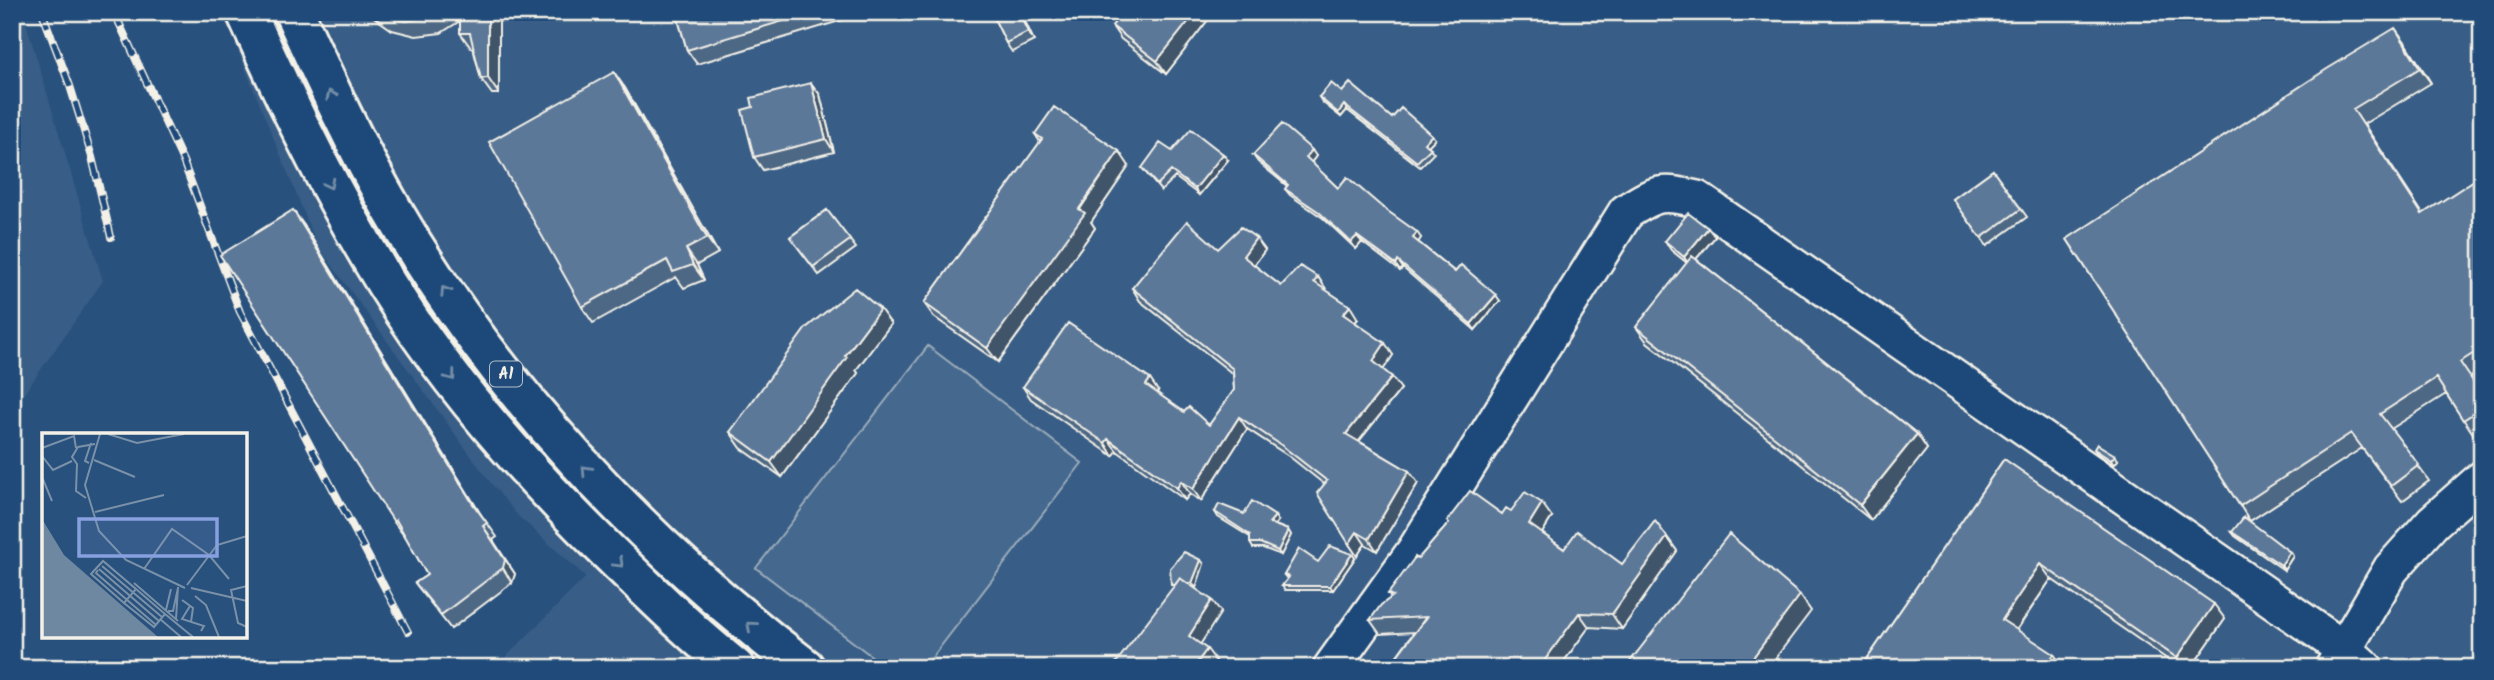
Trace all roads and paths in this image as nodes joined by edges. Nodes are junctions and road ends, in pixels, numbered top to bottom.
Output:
1 (246, 12) edge
2 (294, 12) edge
3 (2482, 478) edge
4 (2347, 662) edge
5 (735, 668) edge
6 (805, 668) edge
7 (1332, 668) edge

1 -> 5 highway, A1
6 -> 2 highway, A1
3 - 4 street
4 - 7 street

